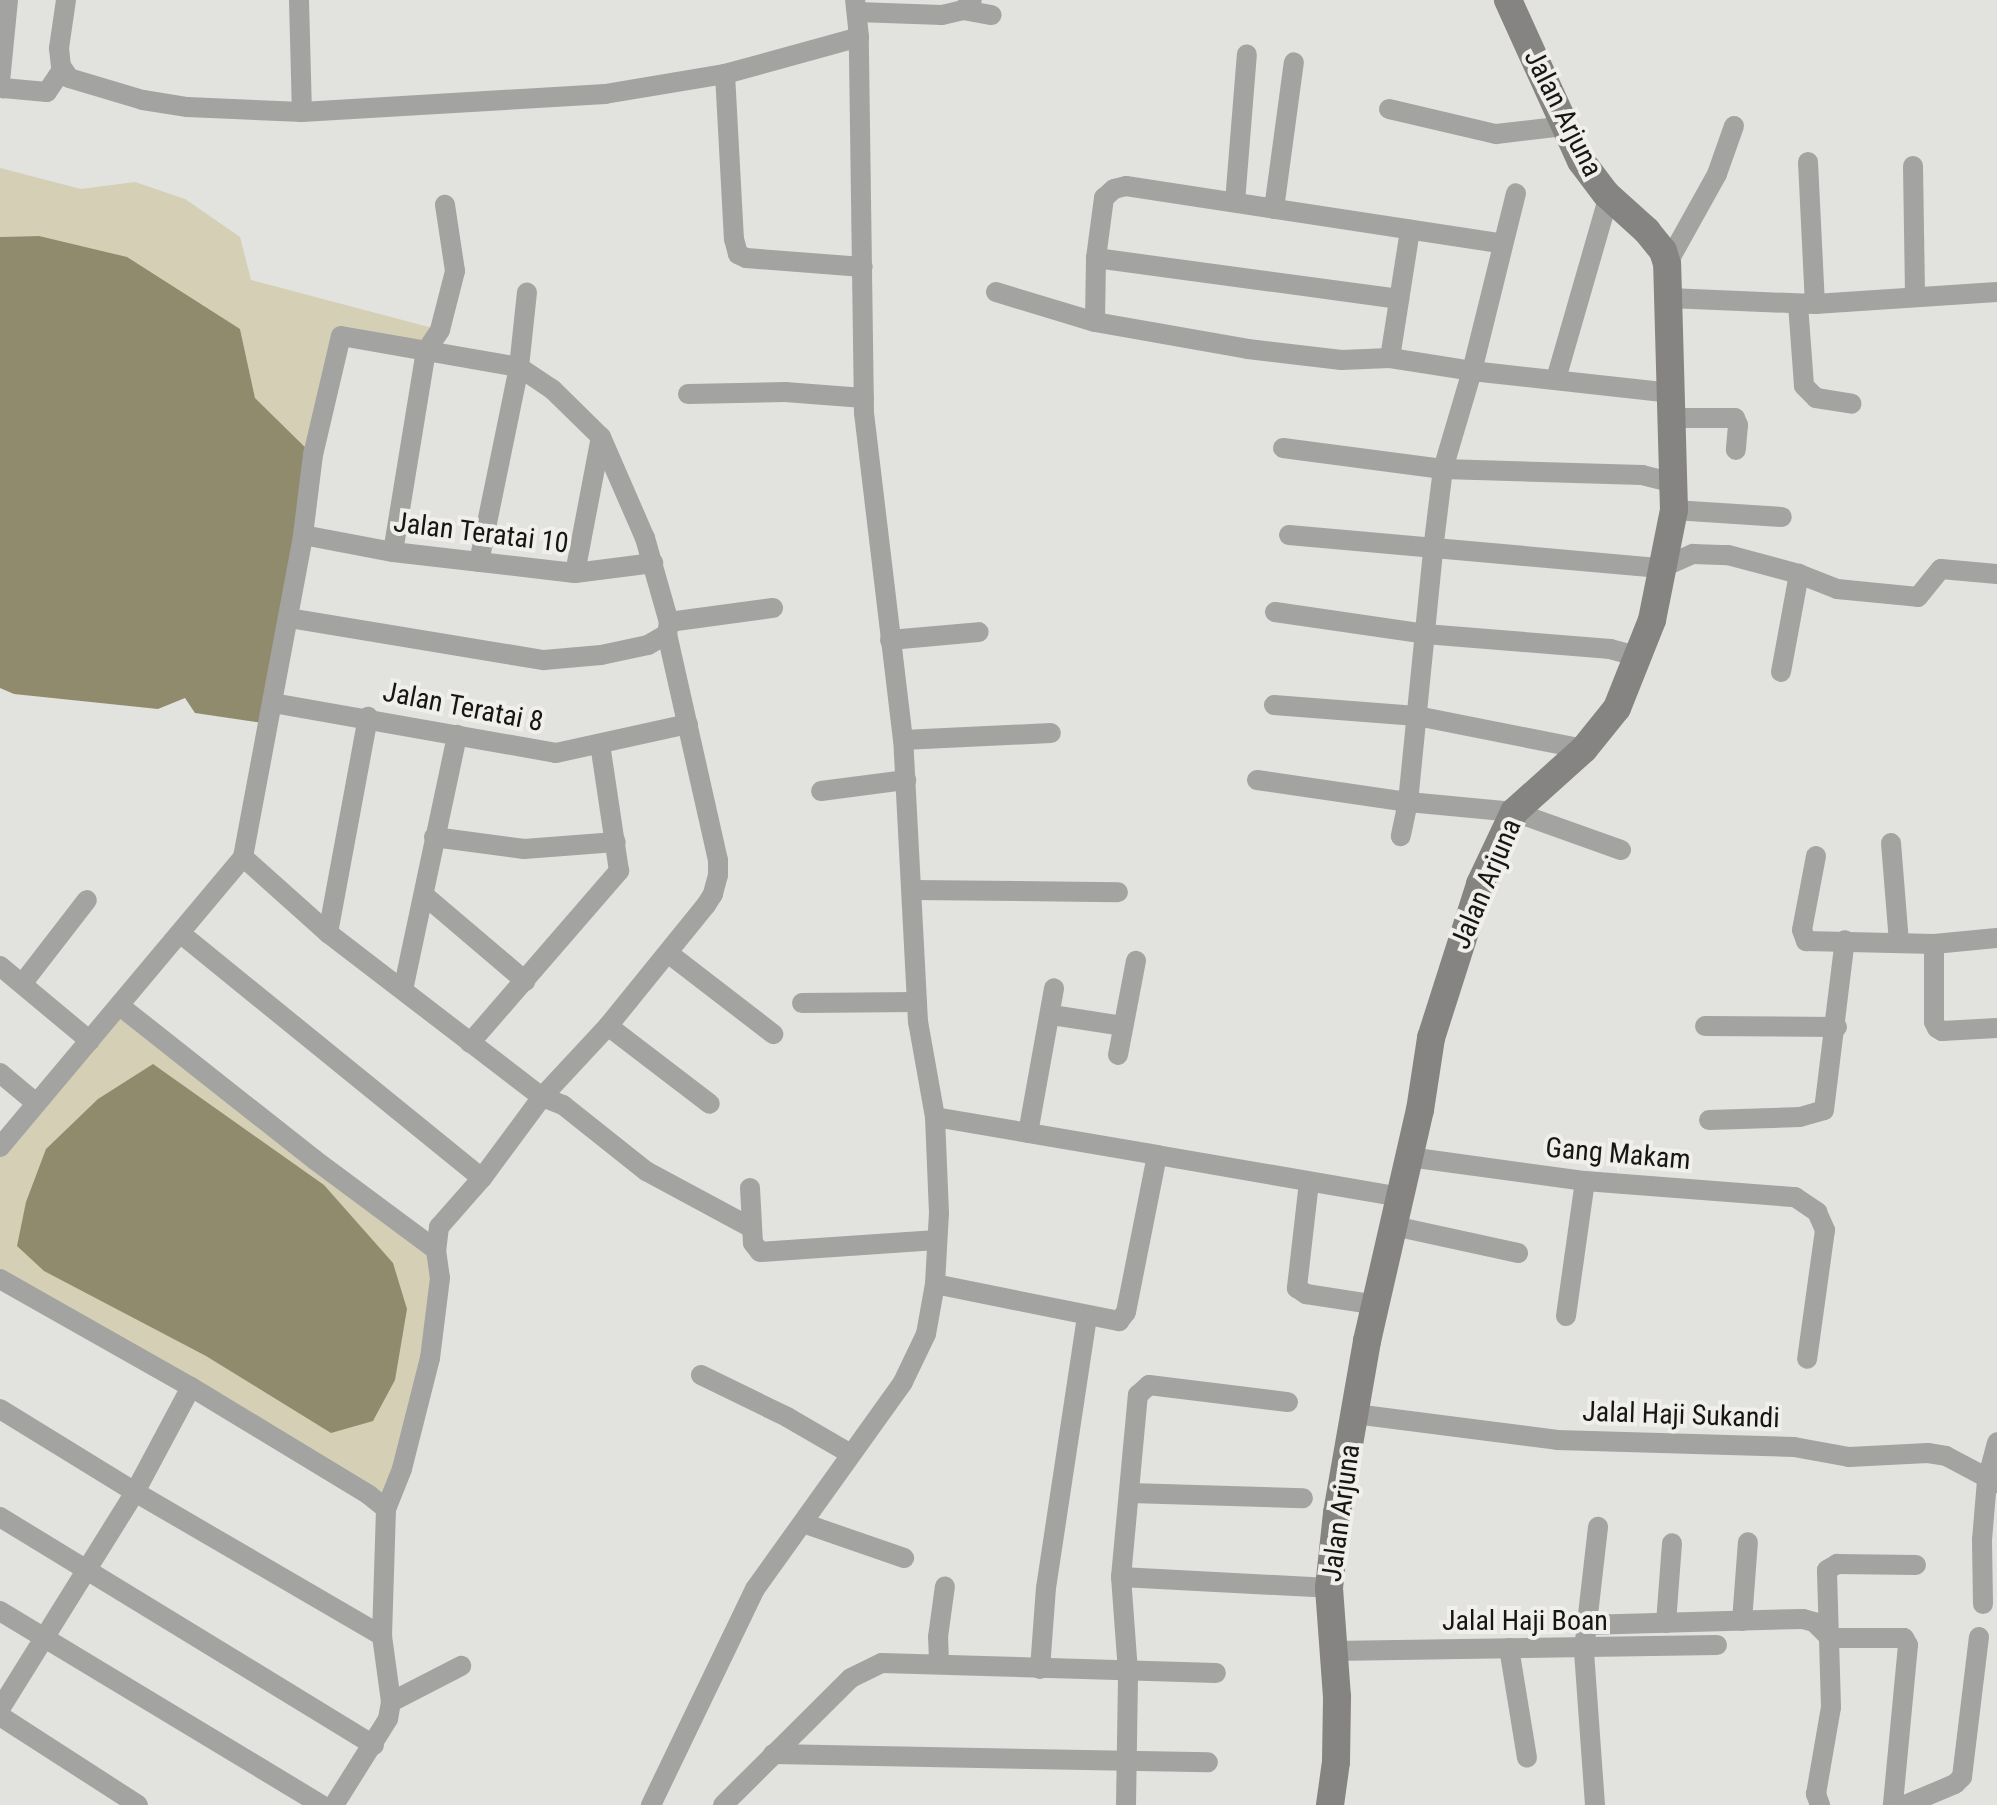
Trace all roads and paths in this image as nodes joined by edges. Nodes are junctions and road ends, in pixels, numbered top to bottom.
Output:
1 (8, 0) edge
2 (66, 0) edge
3 (299, 0) edge
4 (1508, 0) edge
5 (967, 5) edge
6 (856, 6) edge
7 (992, 15) dead end
8 (859, 37) junction
9 (1247, 54) dead end
10 (1294, 62) dead end
11 (62, 70) junction
12 (725, 74) junction
13 (1389, 109) dead end
14 (302, 112) junction
15 (1564, 126) junction
16 (1734, 126) dead end
17 (1808, 162) dead end
18 (1913, 166) dead end
19 (1516, 193) dead end
20 (1606, 194) junction
21 (1235, 202) junction
22 (445, 205) dead end
23 (1274, 209) junction
24 (1410, 230) junction
25 (1503, 244) junction
26 (1096, 258) junction
27 (1667, 264) junction
28 (863, 267) junction
29 (527, 292) dead end
30 (996, 292) dead end
31 (1997, 292) edge
32 (1915, 295) junction
33 (1669, 298) junction
34 (1399, 299) junction
35 (1806, 304) junction
36 (1095, 322) junction
37 (426, 351) junction
38 (1390, 358) junction
39 (519, 367) junction
40 (1472, 371) junction
41 (1556, 379) junction
42 (688, 394) dead end
43 (864, 398) junction
44 (1852, 404) dead end
45 (1673, 406) junction
46 (601, 437) junction
47 (1283, 448) dead end
48 (1736, 450) dead end
49 (1443, 469) junction
50 (1674, 497) junction
51 (1782, 517) dead end
52 (303, 535) junction
53 (1289, 535) dead end
54 (1433, 550) junction
55 (393, 552) junction
56 (479, 562) junction
57 (653, 563) junction
58 (1661, 568) junction
59 (575, 573) junction
60 (1799, 574) junction
61 (1997, 574) edge
62 (773, 608) dead end
63 (1275, 612) dead end
64 (289, 618) junction
65 (668, 628) junction
66 (979, 632) dead end
67 (1425, 634) junction
68 (890, 640) junction
69 (1640, 657) junction
70 (1781, 672) dead end
71 (273, 703) junction
72 (1274, 705) dead end
73 (1417, 716) junction
74 (368, 717) junction
75 (688, 724) junction
76 (1051, 733) dead end
77 (457, 735) junction
78 (903, 740) junction
79 (600, 744) junction
80 (1584, 749) junction
81 (906, 780) junction
82 (1257, 780) dead end
83 (821, 791) dead end
84 (1408, 802) junction
85 (1514, 812) junction
86 (1401, 836) dead end
87 (434, 837) junction
88 (616, 842) junction
89 (1891, 843) dead end
90 (1621, 850) dead end
91 (1816, 856) dead end
92 (243, 857) junction
93 (913, 890) junction
94 (1118, 892) dead end
95 (424, 895) junction
96 (87, 900) dead end
97 (180, 933) junction
98 (328, 933) junction
99 (1997, 938) edge
100 (1845, 940) junction
101 (1899, 943) junction
102 (1934, 944) junction
103 (668, 953) junction
104 (1136, 961) dead end
105 (0, 966) edge
106 (525, 981) junction
107 (22, 984) junction
108 (1054, 988) dead end
109 (403, 990) junction
110 (917, 1002) junction
111 (802, 1003) dead end
112 (120, 1006) junction
113 (1052, 1015) junction
114 (608, 1026) junction
115 (1122, 1026) junction
116 (1705, 1026) dead end
117 (1837, 1027) junction
118 (1997, 1028) edge
119 (773, 1034) dead end
120 (90, 1041) junction
121 (470, 1043) junction
122 (1118, 1055) dead end
123 (0, 1073) edge
124 (542, 1097) junction
125 (36, 1103) junction
126 (710, 1104) dead end
127 (935, 1117) junction
128 (1709, 1120) dead end
129 (1028, 1133) junction
130 (0, 1147) edge
131 (1157, 1155) junction
132 (1409, 1157) junction
133 (482, 1178) junction
134 (1585, 1181) junction
135 (1309, 1182) junction
136 (750, 1188) dead end
137 (1401, 1197) junction
138 (1394, 1226) junction
139 (752, 1228) junction
140 (937, 1240) junction
141 (436, 1250) junction
142 (1518, 1253) dead end
143 (0, 1279) edge
144 (935, 1284) junction
145 (1374, 1310) junction
146 (1087, 1316) junction
147 (1566, 1316) dead end
148 (1807, 1359) dead end
149 (701, 1375) dead end
150 (191, 1387) junction
151 (1288, 1402) dead end
152 (0, 1409) edge
153 (1355, 1414) junction
154 (1997, 1442) edge
155 (849, 1453) junction
156 (1992, 1481) edge
157 (135, 1492) junction
158 (1130, 1493) junction
159 (1303, 1498) dead end
160 (386, 1509) junction
161 (0, 1517) edge
162 (803, 1523) junction
163 (1598, 1527) dead end
164 (1748, 1542) dead end
165 (1672, 1543) dead end
166 (904, 1558) dead end
167 (1916, 1565) dead end
168 (85, 1571) junction
169 (1121, 1577) junction
170 (945, 1586) dead end
171 (1329, 1588) junction
172 (1983, 1604) dead end
173 (0, 1611) edge
174 (1742, 1621) junction
175 (1666, 1623) junction
176 (1585, 1625) junction
177 (382, 1636) junction
178 (44, 1637) junction
179 (1979, 1637) dead end
180 (1830, 1638) junction
181 (1717, 1645) dead end
182 (1509, 1648) junction
183 (1584, 1650) junction
184 (1333, 1651) junction
185 (939, 1663) junction
186 (461, 1666) dead end
187 (1040, 1669) junction
188 (1128, 1672) junction
189 (1216, 1673) dead end
190 (391, 1702) junction
191 (0, 1709) edge
192 (0, 1716) edge
193 (374, 1745) junction
194 (773, 1754) junction
195 (1527, 1758) dead end
196 (1126, 1760) junction
197 (1208, 1762) dead end
198 (138, 1805) edge
199 (322, 1805) edge
200 (334, 1805) edge
201 (651, 1805) edge
202 (723, 1805) edge
203 (1126, 1805) edge
204 (1330, 1805) edge
205 (1595, 1805) edge
206 (1820, 1805) edge
207 (1893, 1805) edge
208 (1905, 1805) edge

1 - 11 street
2 - 11 street
3 - 14 street
4 - 15 street, Jalan Arjuna
5 - 6 street
5 - 7 street
6 - 8 street
8 - 12 street
8 - 28 street
9 - 21 street
10 - 23 street
11 - 14 street
12 - 14 street
12 - 28 street
13 - 15 street
15 - 20 street, Jalan Arjuna
16 - 27 street
17 - 35 street
18 - 32 street
19 - 25 street
20 - 27 street, Jalan Arjuna
20 - 41 street
21 - 23 street
21 - 26 street
22 - 37 street
23 - 24 street
24 - 25 street
24 - 34 street
25 - 40 street
26 - 34 street
26 - 36 street
27 - 33 street, Jalan Arjuna
28 - 43 street
29 - 39 street
30 - 36 street
31 - 32 street
32 - 35 street
33 - 35 street
33 - 45 street, Jalan Arjuna
34 - 38 street
35 - 44 street
36 - 38 street
37 - 39 street
37 - 52 street
37 - 55 street
38 - 40 street
39 - 46 street
39 - 56 street
40 - 41 street
40 - 49 street
41 - 45 street
42 - 43 street
43 - 68 street
45 - 48 street
45 - 50 street, Jalan Arjuna
46 - 57 street
46 - 59 street
47 - 49 street
49 - 50 street
49 - 54 street
50 - 51 street
50 - 58 street, Jalan Arjuna
52 - 55 street, Jalan Teratai 10
52 - 64 street
53 - 54 street
54 - 58 street
54 - 67 street
55 - 56 street, Jalan Teratai 10
56 - 59 street, Jalan Teratai 10
57 - 59 street, Jalan Teratai 10
57 - 65 street
58 - 60 street
58 - 69 street, Jalan Arjuna
60 - 61 street
60 - 70 street
62 - 65 street
63 - 67 street
64 - 65 street
64 - 71 street
65 - 75 street
66 - 68 street
67 - 69 street
67 - 73 street
68 - 78 street
69 - 80 street, Jalan Arjuna
71 - 74 street, Jalan Teratai 8
71 - 92 street
72 - 73 street
73 - 80 street
73 - 84 street
74 - 77 street, Jalan Teratai 8
74 - 98 street
75 - 79 street, Jalan Teratai 8
75 - 103 street
76 - 78 street
77 - 79 street, Jalan Teratai 8
77 - 87 street
78 - 81 street
79 - 88 street
80 - 85 street, Jalan Arjuna
81 - 83 street
81 - 93 street
82 - 84 street
84 - 85 street
84 - 86 street
85 - 90 street
85 - 132 street, Jalan Arjuna
87 - 88 street
87 - 95 street
88 - 106 street
89 - 101 street
91 - 100 street
92 - 97 street
92 - 98 street
93 - 94 street
93 - 110 street
95 - 106 street
95 - 109 street
96 - 107 street
97 - 112 street
97 - 133 street
98 - 109 street
99 - 102 street
100 - 101 street
100 - 117 street
101 - 102 street
102 - 118 street
103 - 114 street
103 - 119 street
104 - 115 street
105 - 107 street
106 - 121 street
107 - 120 street
108 - 113 street
109 - 121 street
110 - 111 street
110 - 127 street
112 - 120 street
112 - 141 street
113 - 115 street
113 - 129 street
114 - 124 street
114 - 126 street
115 - 122 street
116 - 117 street
117 - 128 street
120 - 125 street
121 - 124 street
123 - 125 street
124 - 133 street
124 - 139 street
125 - 130 street
127 - 129 street
127 - 140 street
129 - 131 street
131 - 135 street
131 - 146 street
132 - 134 street, Gang Makam
132 - 137 street, Jalan Arjuna
133 - 141 street
134 - 147 street
134 - 148 street, Gang Makam
135 - 137 street
135 - 145 street
136 - 139 street
137 - 138 street, Jalan Arjuna
138 - 142 street
138 - 145 street, Jalan Arjuna
139 - 140 street
140 - 144 street
141 - 160 street
143 - 150 street
144 - 146 street
144 - 155 street
145 - 153 street, Jalan Arjuna
146 - 187 street
149 - 155 street
150 - 157 street
150 - 160 street
151 - 158 street
152 - 157 street
153 - 156 street, Jalal Haji Sukandi
153 - 171 street, Jalan Arjuna
154 - 156 street
155 - 162 street
156 - 172 street
157 - 168 street
157 - 177 street
158 - 159 street
158 - 169 street
160 - 177 street
161 - 168 street
162 - 166 street
162 - 201 street
163 - 176 street
164 - 174 street
165 - 175 street
167 - 180 street
168 - 178 street
168 - 193 street
169 - 171 street
169 - 188 street
170 - 185 street
171 - 184 street, Jalan Arjuna
173 - 178 street
174 - 175 street
174 - 180 street
175 - 176 street
176 - 183 street
177 - 190 street
178 - 191 street
178 - 199 street
179 - 208 street
180 - 206 street
180 - 207 street
181 - 183 street, Jalal Haji Boan
182 - 183 street, Jalal Haji Boan
182 - 184 street, Jalal Haji Boan
182 - 195 street
183 - 205 street
184 - 204 street, Jalan Arjuna
185 - 187 street
185 - 194 street
186 - 190 street
187 - 188 street
188 - 189 street
188 - 196 street
190 - 193 street
192 - 198 street
193 - 200 street
194 - 196 street
194 - 202 street
196 - 197 street
196 - 203 street

